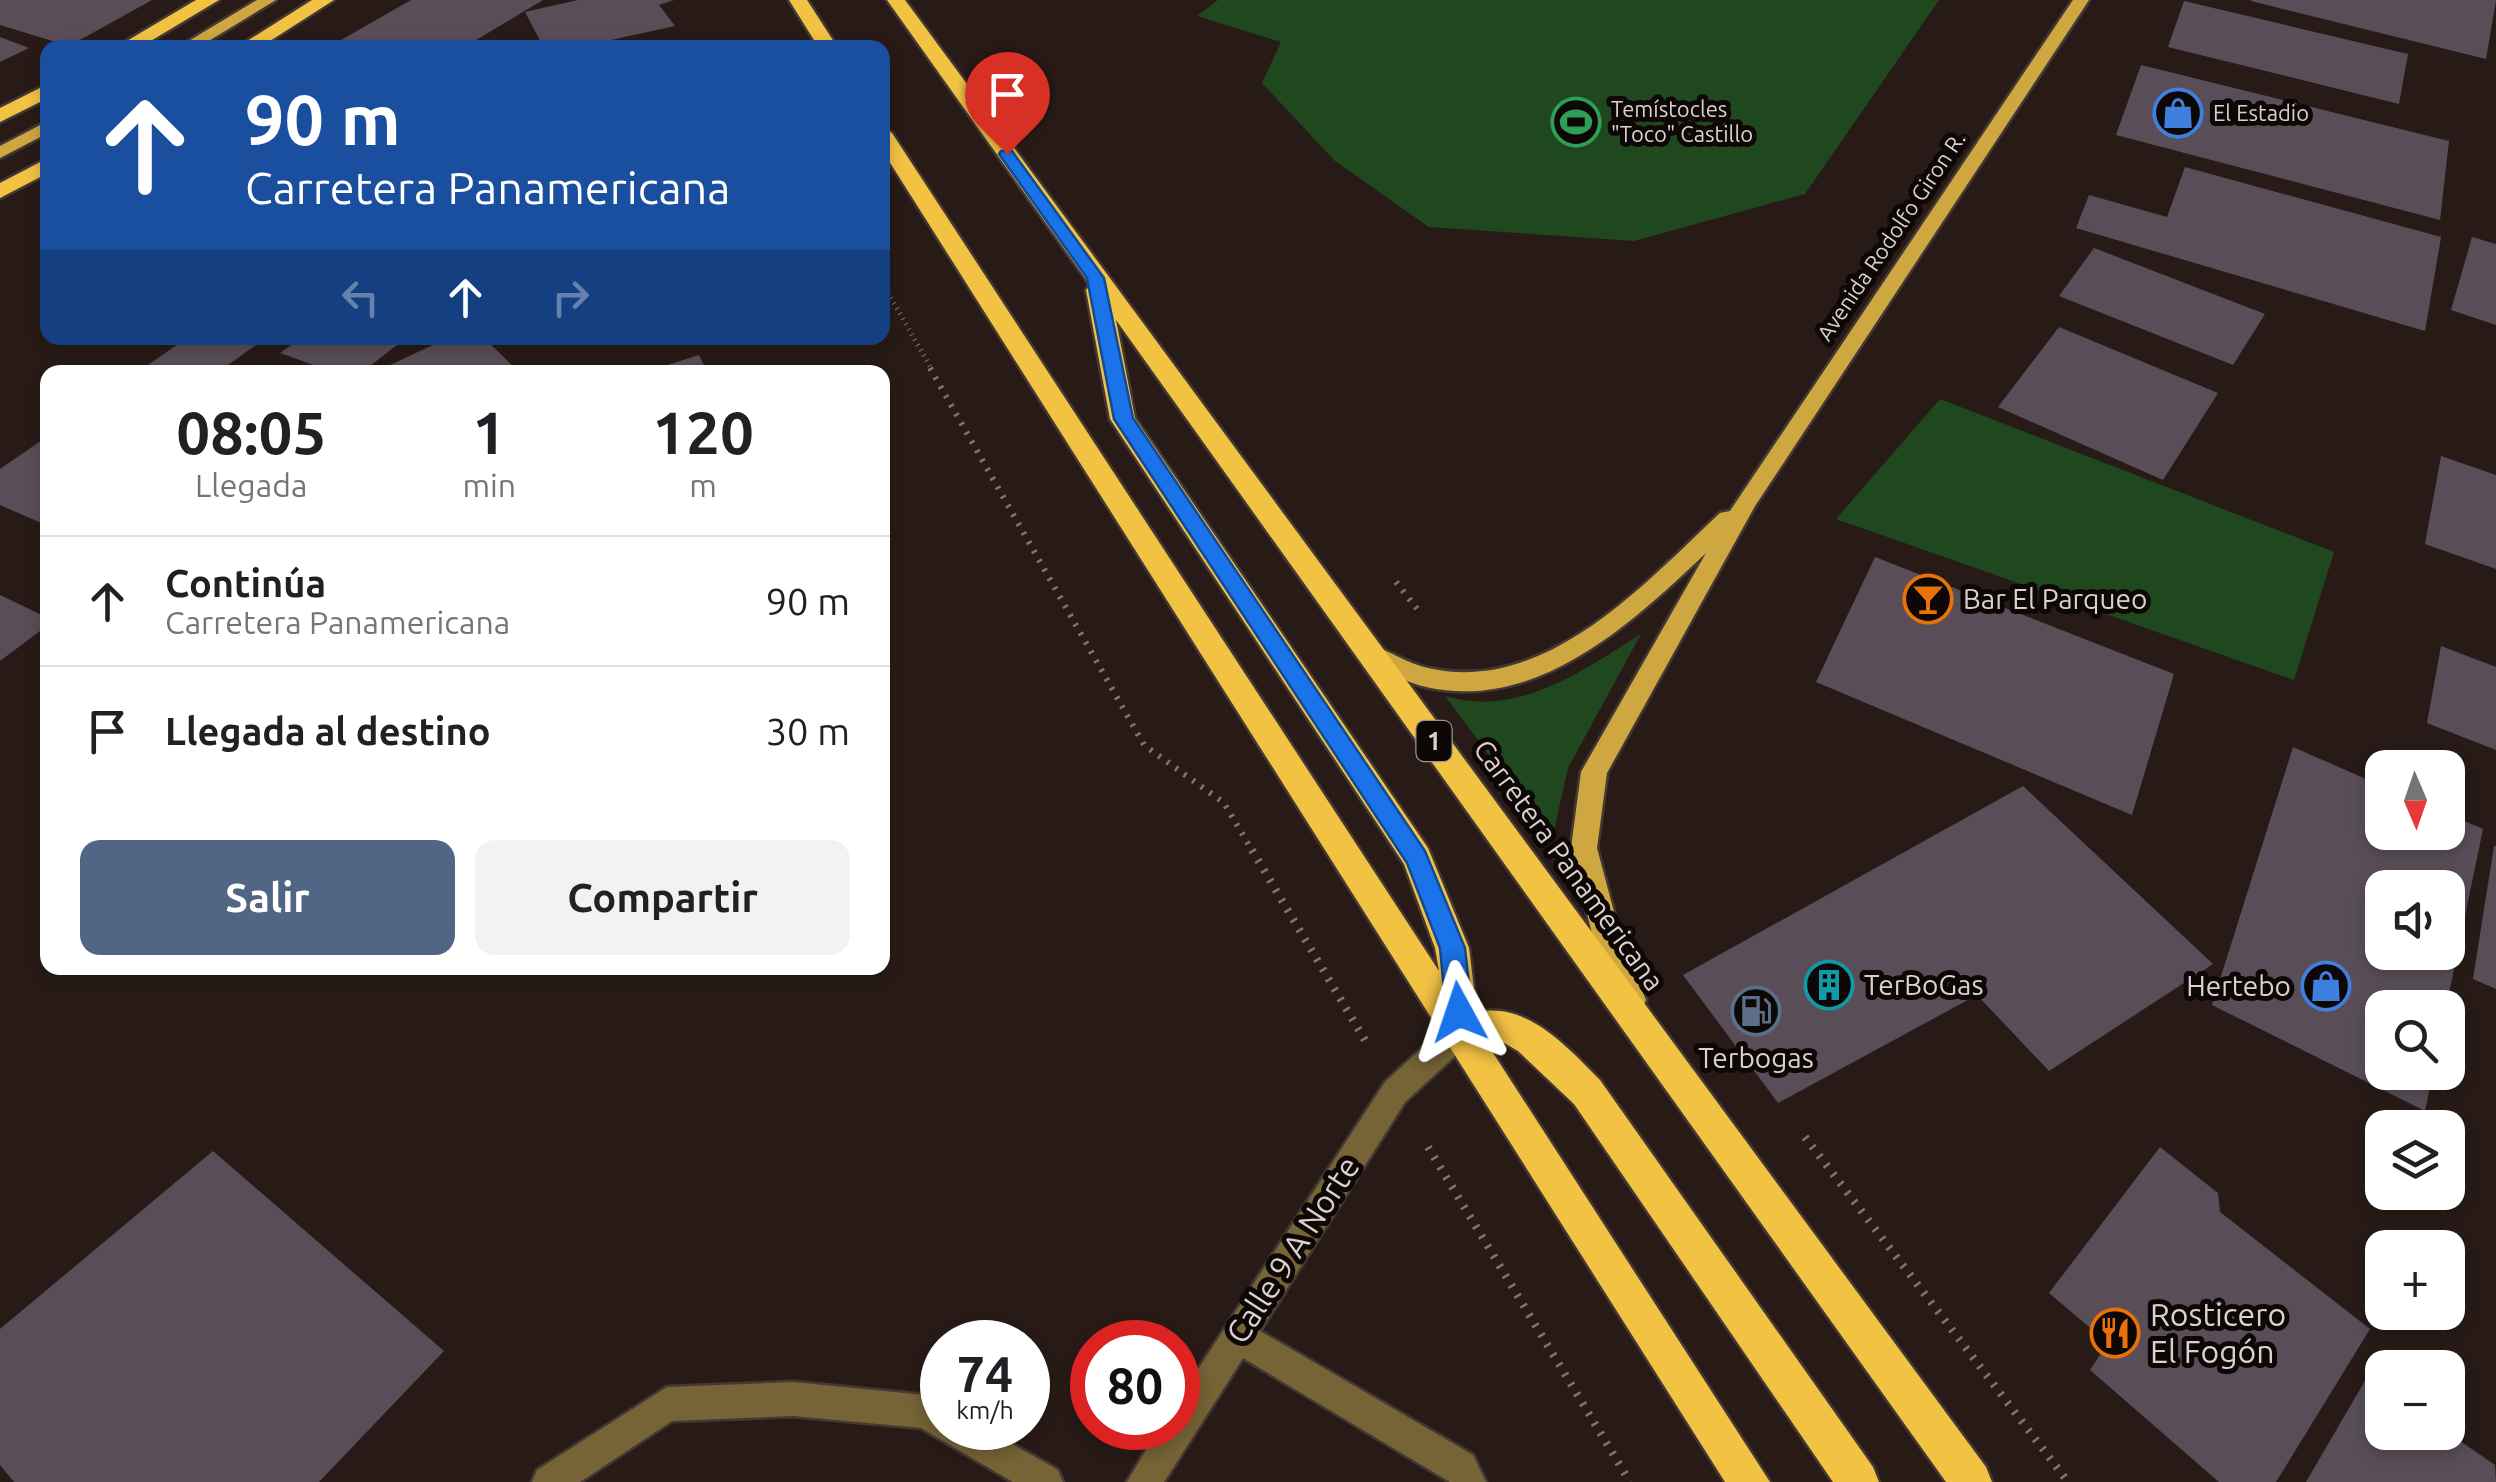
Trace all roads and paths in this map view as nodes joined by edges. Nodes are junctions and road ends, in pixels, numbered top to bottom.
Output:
1 (210, 0) edge
2 (268, 0) edge
3 (325, 0) edge
4 (798, 0) edge
5 (896, 0) edge
6 (2080, 0) edge
7 (138, 40) edge
8 (199, 40) edge
9 (258, 40) edge
10 (823, 40) edge
11 (40, 94) edge
12 (0, 116) edge
13 (40, 130) edge
14 (890, 144) edge
15 (0, 153) edge
16 (40, 169) edge
17 (0, 192) edge
18 (1096, 278) junction
19 (890, 296) edge
20 (1746, 502) junction
21 (1371, 654) junction
22 (1459, 1032) junction
23 (1647, 1037) junction
24 (1395, 1092) junction
25 (1238, 1337) junction
26 (920, 1412) edge
27 (990, 1450) edge
28 (548, 1482) edge
29 (1046, 1482) edge
30 (1144, 1482) edge
31 (1470, 1482) edge
32 (1630, 1482) edge
33 (1749, 1482) edge
34 (1858, 1482) edge
35 (1972, 1482) edge

1 - 7 highway
2 - 8 main road
3 - 9 highway
4 - 10 highway
5 - 18 highway, Carretera Panamericana / 1
6 - 20 main road, Avenida Rodolfo Giron R.
11 - 12 highway
13 - 15 main road
14 - 22 highway
16 - 17 highway
18 - 21 highway, Carretera Panamericana / 1
18 - 22 highway
19 - 24 path
20 - 21 main road, Avenida Rodolfo Giron R.
20 - 23 main road, Avenida Rodolfo Giron R.
21 - 23 highway, Carretera Panamericana / 1
22 - 24 street, Calle 9 A Norte
22 - 33 highway
22 - 34 highway
23 - 35 highway, Carretera Panamericana / 1
24 - 25 street, Calle 9 A Norte
24 - 32 path
25 - 30 street, Calle 9 A Norte
25 - 31 street
26 - 28 street
27 - 29 street

